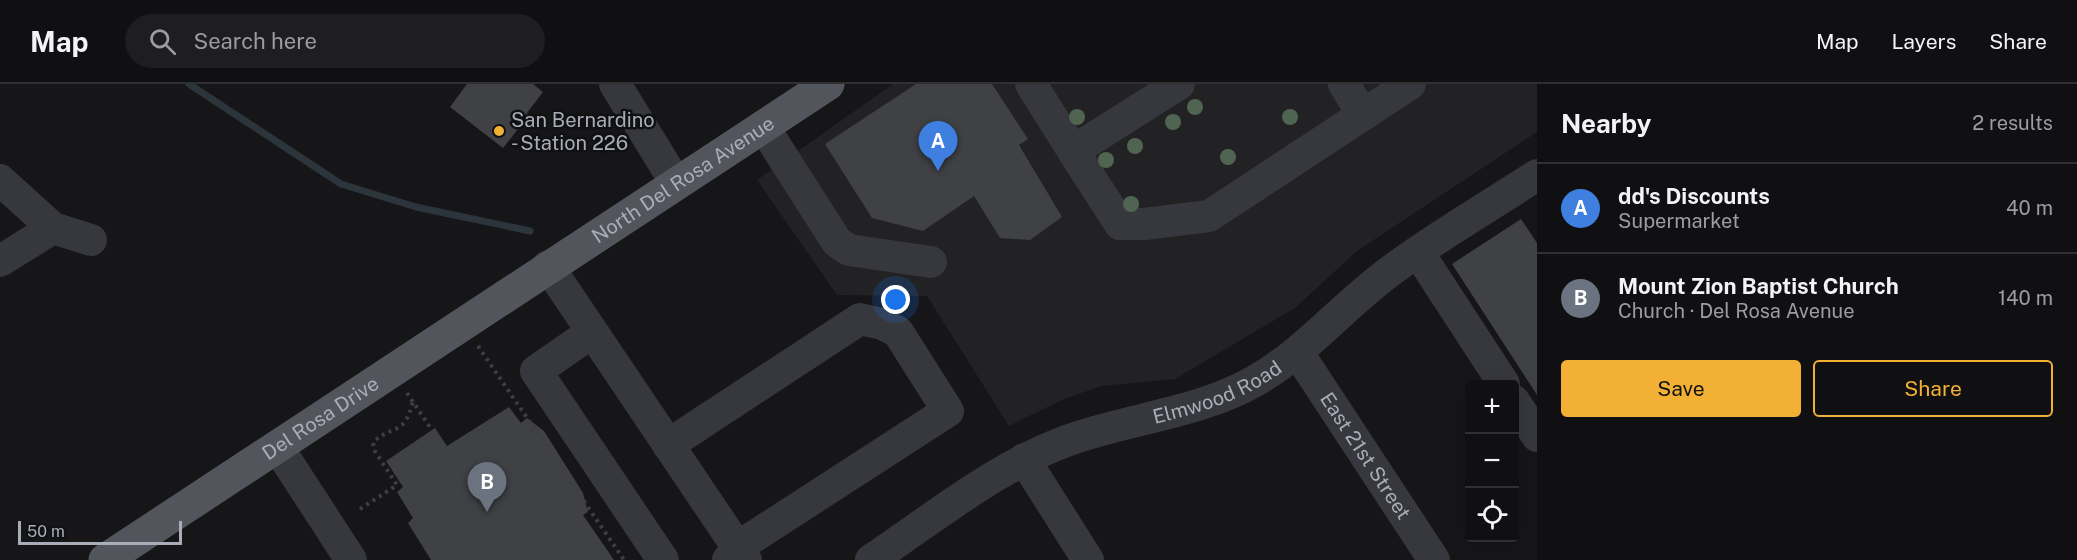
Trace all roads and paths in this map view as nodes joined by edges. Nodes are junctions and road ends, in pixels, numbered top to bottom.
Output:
1 (615, 84) edge
2 (828, 84) edge
3 (1031, 84) edge
4 (1179, 84) edge
5 (1344, 84) edge
6 (1410, 84) edge
7 (1363, 115) junction
8 (764, 126) junction
9 (1073, 152) junction
10 (1536, 177) edge
11 (0, 180) edge
12 (676, 183) junction
13 (53, 228) junction
14 (91, 240) dead end
15 (1418, 252) junction
16 (0, 261) edge
17 (931, 262) dead end
18 (542, 270) junction
19 (591, 333) junction
20 (478, 345) dead end
21 (1298, 352) junction
22 (1501, 380) edge
23 (407, 392) dead end
24 (413, 401) junction
25 (1519, 407) edge
26 (432, 430) dead end
27 (1537, 436) edge
28 (668, 445) junction
29 (277, 446) junction
30 (1024, 459) junction
31 (360, 509) dead end
32 (737, 556) edge
33 (105, 560) edge
34 (351, 560) edge
35 (624, 560) edge
36 (663, 560) edge
37 (871, 560) edge
38 (1088, 560) edge
39 (1434, 560) edge

1 - 12 street
2 - 8 main road, North Del Rosa Avenue
3 - 9 street
4 - 9 street
5 - 7 street
6 - 7 street
7 - 9 street
8 - 12 main road, North Del Rosa Avenue
8 - 17 street
10 - 15 street, Elmwood Road
11 - 13 street
12 - 18 main road, North Del Rosa Avenue
13 - 14 street
13 - 16 street
15 - 21 street, Elmwood Road
15 - 22 street
18 - 19 street
18 - 29 main road, Del Rosa Drive
19 - 28 street
19 - 36 street
20 - 35 path
21 - 30 street, Elmwood Road
21 - 39 street, East 21st Street
23 - 24 path
24 - 26 path
24 - 31 path
25 - 27 street
28 - 32 street
28 - 32 street
29 - 33 main road, Del Rosa Drive
29 - 34 street
30 - 37 street, Elmwood Road
30 - 38 street

